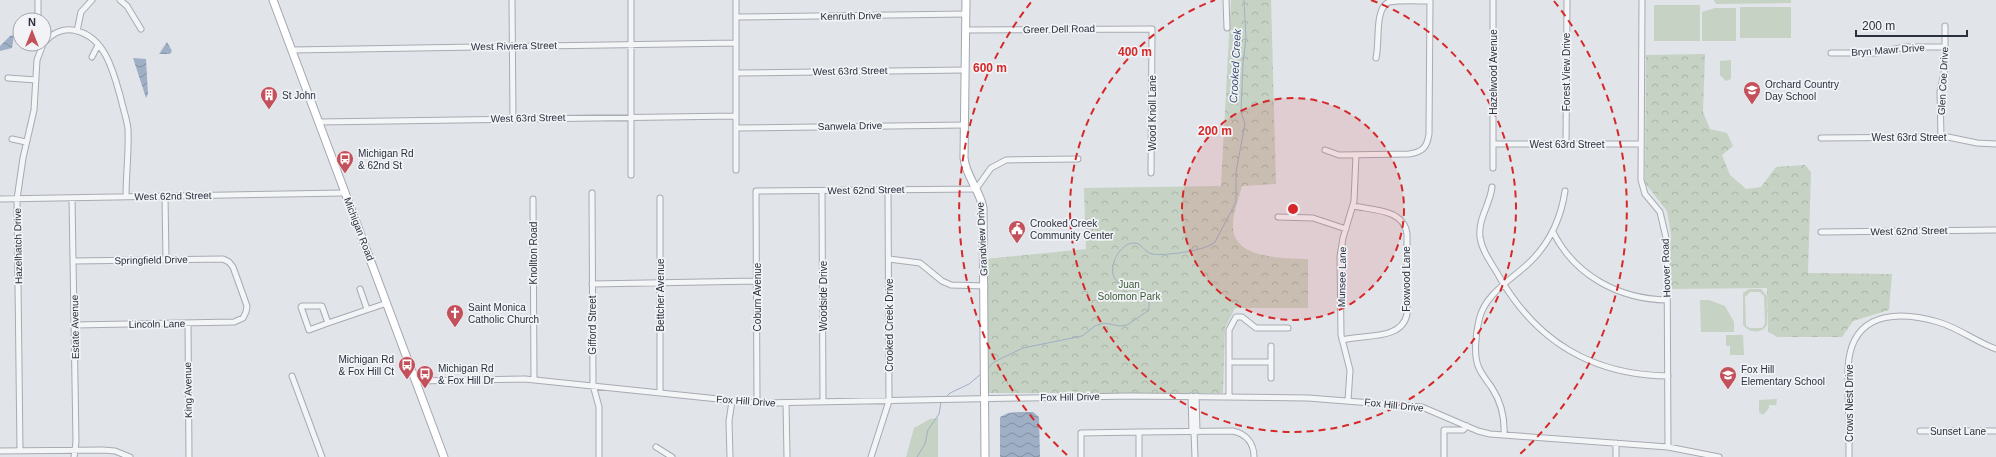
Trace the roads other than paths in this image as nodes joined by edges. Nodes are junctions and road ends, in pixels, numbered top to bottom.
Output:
1 (38, 0) edge
2 (120, 0) edge
3 (273, 0) edge
4 (512, 0) edge
5 (631, 0) edge
6 (736, 0) edge
7 (966, 0) edge
8 (1226, 0) edge
9 (1430, 0) edge
10 (1493, 0) edge
11 (1566, 0) edge
12 (1642, 0) edge
13 (89, 1) edge
14 (38, 12) edge
15 (966, 14) junction
16 (736, 17) junction
17 (1945, 26) dead end
18 (1227, 28) dead end
19 (141, 29) dead end
20 (1152, 29) joint
21 (966, 30) junction
22 (77, 31) junction
23 (52, 36) edge
24 (736, 43) junction
25 (98, 44) junction
26 (631, 44) junction
27 (513, 46) junction
28 (1945, 47) junction
29 (292, 50) junction
30 (39, 52) edge
31 (1831, 53) dead end
32 (92, 57) dead end
33 (1376, 58) dead end
34 (964, 70) junction
35 (736, 73) junction
36 (8, 78) dead end
37 (36, 80) junction
38 (631, 116) junction
39 (736, 116) junction
40 (513, 119) junction
41 (319, 122) junction
42 (964, 125) junction
43 (736, 128) junction
44 (1941, 137) junction
45 (1821, 138) dead end
46 (12, 139) dead end
47 (26, 142) junction
48 (1493, 144) junction
49 (1566, 144) junction
50 (1641, 144) junction
51 (1996, 144) edge
52 (1325, 150) dead end
53 (1356, 155) junction
54 (1078, 159) dead end
55 (1493, 168) dead end
56 (736, 170) dead end
57 (1151, 173) dead end
58 (631, 174) dead end
59 (1492, 187) dead end
60 (976, 188) junction
61 (888, 190) junction
62 (756, 191) joint
63 (822, 191) junction
64 (1565, 191) dead end
65 (345, 193) junction
66 (592, 193) dead end
67 (165, 196) junction
68 (126, 197) junction
69 (72, 198) junction
70 (660, 198) dead end
71 (0, 199) edge
72 (17, 199) junction
73 (533, 199) dead end
74 (1353, 206) junction
75 (1278, 217) dead end
76 (1346, 229) junction
77 (1996, 230) edge
78 (1553, 232) junction
79 (1821, 232) dead end
80 (166, 259) junction
81 (889, 259) junction
82 (74, 261) junction
83 (757, 281) junction
84 (660, 283) junction
85 (592, 284) junction
86 (1504, 285) junction
87 (985, 286) junction
88 (360, 289) dead end
89 (1667, 300) junction
90 (387, 303) junction
91 (367, 310) junction
92 (238, 321) joint
93 (188, 323) junction
94 (328, 323) junction
95 (75, 325) junction
96 (1288, 328) dead end
97 (1342, 340) junction
98 (1271, 346) dead end
99 (1996, 350) edge
100 (1229, 362) junction
101 (1271, 362) junction
102 (292, 376) dead end
103 (1668, 376) junction
104 (1271, 378) dead end
105 (534, 380) junction
106 (416, 381) junction
107 (592, 385) junction
108 (660, 393) junction
109 (1194, 396) junction
110 (1229, 397) junction
111 (985, 398) junction
112 (889, 400) junction
113 (732, 401) junction
114 (1348, 401) junction
115 (824, 402) junction
116 (757, 403) junction
117 (786, 403) junction
118 (1467, 426) junction
119 (1920, 431) dead end
120 (1996, 431) edge
121 (1139, 432) junction
122 (1194, 432) junction
123 (1504, 435) junction
124 (1616, 443) junction
125 (656, 447) dead end
126 (1668, 447) junction
127 (75, 450) junction
128 (0, 451) edge
129 (20, 451) junction
130 (74, 457) edge
131 (130, 457) edge
132 (189, 457) edge
133 (322, 457) edge
134 (444, 457) edge
135 (599, 457) edge
136 (672, 457) edge
137 (730, 457) edge
138 (787, 457) edge
139 (871, 457) edge
140 (985, 457) edge
141 (1081, 457) edge
142 (1139, 457) edge
143 (1195, 457) edge
144 (1254, 457) edge
145 (1444, 457) edge
146 (1616, 457) edge
147 (1719, 457) edge
148 (1849, 457) edge

1 - 14 street
2 - 19 street
3 - 29 main road, Michigan Road
4 - 27 street
5 - 26 street
6 - 16 street
7 - 15 main road, Grandview Drive
8 - 18 street
9 - 33 street
9 - 53 street
10 - 48 street, Hazelwood Avenue
11 - 49 street, Forest View Drive
12 - 50 street, Hoover Road
13 - 22 street
15 - 16 street, Kenruth Drive
15 - 21 main road, Grandview Drive
16 - 24 street
17 - 28 street, Glen Coe Drive
20 - 21 street, Greer Dell Road
20 - 57 street, Wood Knoll Lane
21 - 34 main road, Grandview Drive
22 - 23 street
22 - 25 street
24 - 26 street, West Riviera Street
24 - 35 street
25 - 32 street
25 - 68 street
26 - 27 street, West Riviera Street
26 - 38 street
27 - 29 street, West Riviera Street
27 - 40 street
28 - 31 street, Bryn Mawr Drive
28 - 44 street, Glen Coe Drive
29 - 41 main road, Michigan Road
30 - 37 street, Hazelhatch Drive
34 - 35 street, West 63rd Street
34 - 42 main road, Grandview Drive
35 - 39 street
36 - 37 street
37 - 47 street, Hazelhatch Drive
38 - 39 street, West 63rd Street
38 - 40 street, West 63rd Street
38 - 58 street
39 - 43 street
40 - 41 street, West 63rd Street
41 - 65 main road, Michigan Road
42 - 43 street, Sanwela Drive
42 - 60 main road, Grandview Drive
43 - 56 street
44 - 45 street, West 63rd Street
44 - 51 street, West 63rd Street
46 - 47 street
47 - 72 street, Hazelhatch Drive
48 - 49 street, West 63rd Street
48 - 55 street, Hazelwood Avenue
49 - 50 street, West 63rd Street
50 - 89 street, Hoover Road
52 - 53 street
53 - 74 street, Munsee Lane
54 - 60 street
59 - 86 street
60 - 61 street, West 62nd Street
60 - 87 main road, Grandview Drive
61 - 63 street, West 62nd Street
61 - 81 street, Crooked Creek Drive
62 - 63 street, West 62nd Street
62 - 83 street, Coburn Avenue
63 - 115 street, Woodside Drive
64 - 78 street
65 - 67 street, West 62nd Street
65 - 90 main road, Michigan Road
66 - 85 street, Gifford Street
67 - 68 street, West 62nd Street
67 - 80 street
68 - 69 street, West 62nd Street
69 - 72 street, West 62nd Street
69 - 82 street, Estate Avenue
70 - 84 street, Bettcher Avenue
71 - 72 street, West 62nd Street
72 - 129 street, Hazelhatch Drive
73 - 105 street, Knollton Road
74 - 76 street, Munsee Lane
74 - 97 street, Foxwood Lane
75 - 76 street
76 - 97 street, Munsee Lane
77 - 79 street, West 62nd Street
78 - 86 street
78 - 89 street
80 - 82 street, Springfield Drive
80 - 92 street, Springfield Drive
81 - 87 street
81 - 112 street, Crooked Creek Drive
82 - 95 street, Estate Avenue
83 - 84 street
83 - 116 street, Coburn Avenue
84 - 85 street
84 - 108 street, Bettcher Avenue
85 - 107 street, Gifford Street
86 - 103 street
86 - 123 street
87 - 111 main road, Grandview Drive
88 - 91 street
89 - 103 street, Hoover Road
90 - 91 street
90 - 106 main road, Michigan Road
91 - 94 street
92 - 93 street, Lincoln Lane
93 - 95 street, Lincoln Lane
93 - 132 street, King Avenue
94 - 94 street
95 - 127 street, Estate Avenue
96 - 100 street
97 - 114 street, Munsee Lane
98 - 101 street
99 - 148 street, Crows Nest Drive
100 - 101 street
100 - 110 street
101 - 104 street
102 - 133 street
103 - 126 street, Hoover Road
105 - 106 street, Fox Hill Drive
105 - 107 street, Fox Hill Drive
106 - 134 main road, Michigan Road
107 - 108 street, Fox Hill Drive
107 - 135 street, Gifford Street
108 - 113 street, Fox Hill Drive
109 - 110 street, Fox Hill Drive
109 - 111 street, Fox Hill Drive
109 - 122 street
110 - 114 street, Fox Hill Drive
111 - 112 street, Fox Hill Drive
111 - 140 main road, Grandview Drive
112 - 115 street, Fox Hill Drive
112 - 139 street, Crooked Creek Drive
113 - 116 street, Fox Hill Drive
113 - 137 street
114 - 118 street, Fox Hill Drive
115 - 117 street, Fox Hill Drive
116 - 117 street, Fox Hill Drive
117 - 138 street
118 - 123 street, Fox Hill Drive
118 - 145 street
119 - 120 street, Sunset Lane
121 - 122 street
121 - 141 street
121 - 142 street
122 - 143 street
122 - 144 street
123 - 124 street, Fox Hill Drive
124 - 126 street, Fox Hill Drive
124 - 146 street
125 - 136 street
126 - 147 street, Fox Hill Drive
127 - 129 street
127 - 130 street, Estate Avenue
127 - 131 street
128 - 129 street

